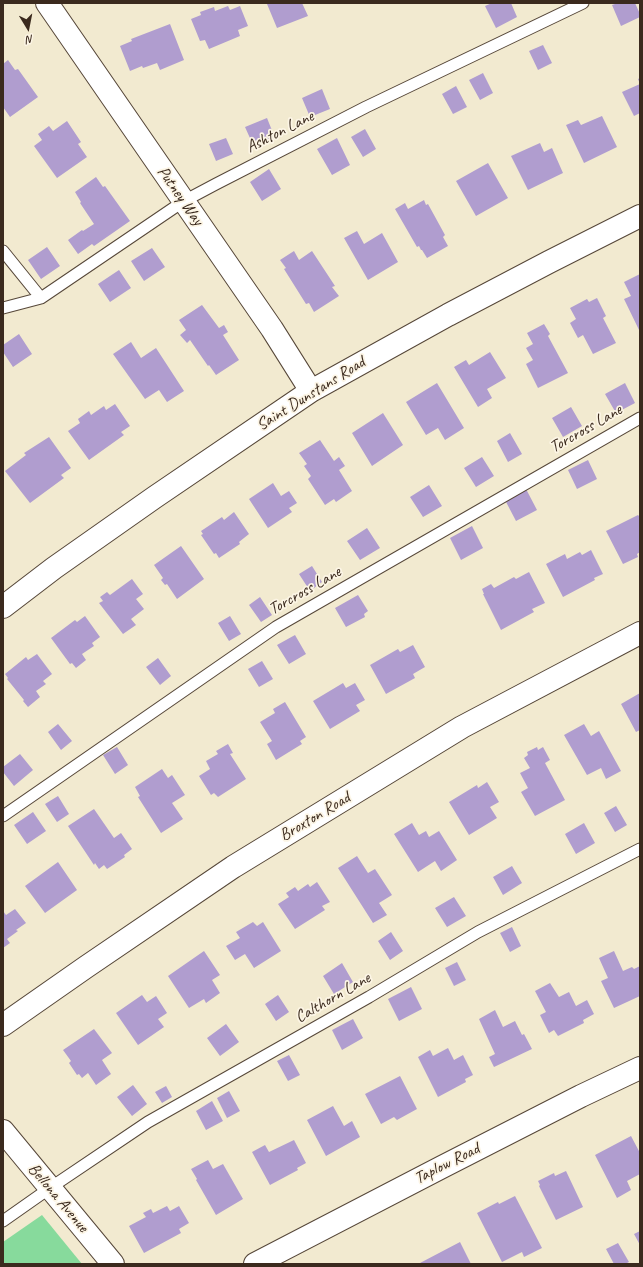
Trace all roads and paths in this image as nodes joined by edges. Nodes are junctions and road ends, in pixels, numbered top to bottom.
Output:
1 (583, 3) edge
2 (55, 5) edge
3 (184, 201) junction
4 (640, 216) edge
5 (3, 251) edge
6 (41, 298) junction
7 (3, 308) edge
8 (310, 391) junction
9 (640, 418) edge
10 (3, 607) edge
11 (640, 633) edge
12 (3, 816) edge
13 (640, 850) edge
14 (3, 1025) edge
15 (640, 1068) edge
16 (3, 1131) edge
17 (50, 1188) junction
18 (3, 1221) edge
19 (113, 1264) edge
20 (255, 1264) edge

1 - 3 lane, Ashton Lane
2 - 3 street, Putney Way
3 - 6 lane, Ashton Lane
3 - 8 street, Putney Way
4 - 8 street, Saint Dunstans Road
5 - 6 lane
6 - 7 lane, Ashton Lane
8 - 10 street, Saint Dunstans Road
9 - 12 lane, Torcross Lane
11 - 14 street, Broxton Road
13 - 17 lane, Calthorn Lane
15 - 20 street, Taplow Road
16 - 17 street, Bellona Avenue
17 - 18 lane, Calthorn Lane
17 - 19 street, Bellona Avenue

